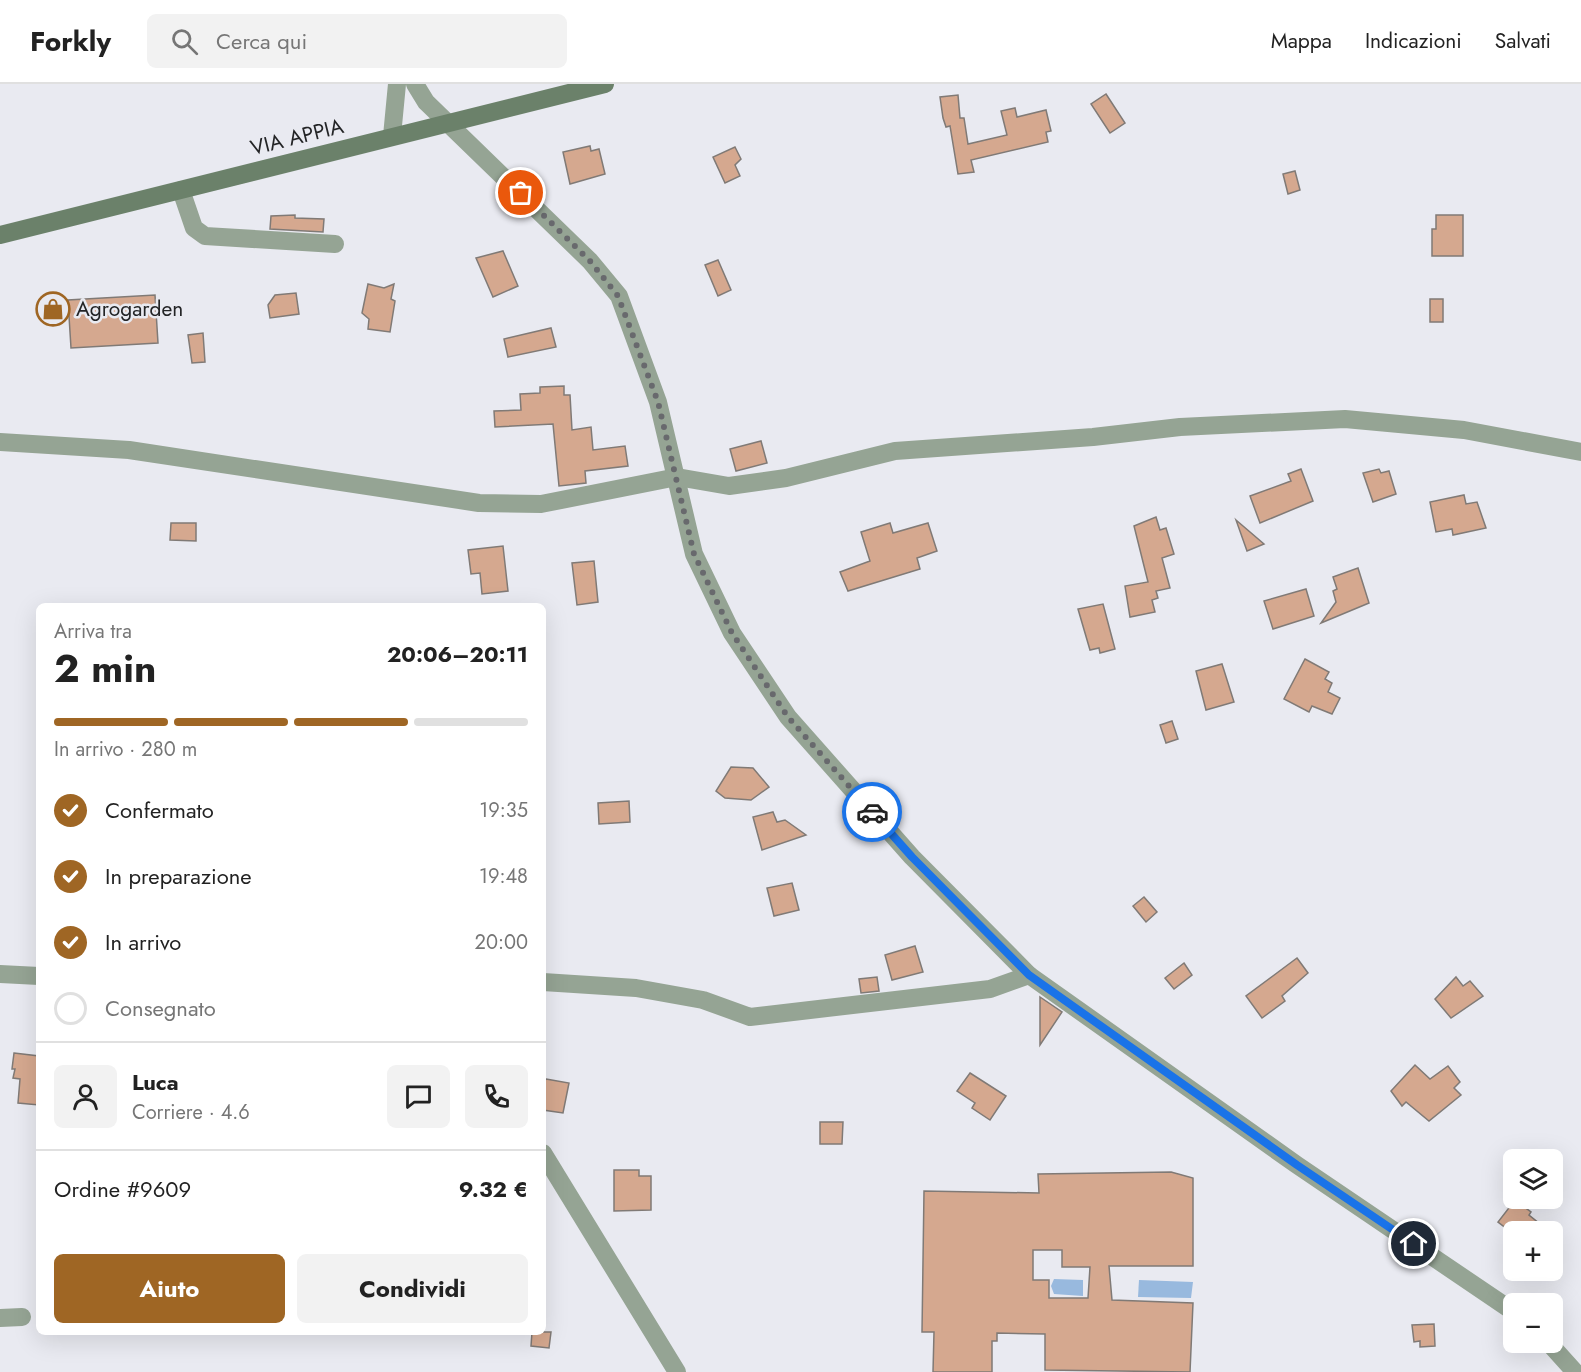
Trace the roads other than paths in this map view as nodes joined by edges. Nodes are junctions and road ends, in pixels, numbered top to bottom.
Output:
1 (397, 84) edge
2 (415, 84) edge
3 (605, 84) edge
4 (446, 123) junction
5 (392, 136) junction
6 (181, 190) junction
7 (0, 235) edge
8 (335, 244) dead end
9 (0, 442) edge
10 (1581, 452) edge
11 (677, 477) junction
12 (0, 974) edge
13 (1029, 975) junction
14 (36, 976) edge
15 (546, 982) edge
16 (546, 1159) edge
17 (1503, 1305) edge
18 (22, 1317) dead end
19 (0, 1318) edge
20 (1558, 1353) edge
21 (676, 1372) edge
22 (1575, 1372) edge

1 - 5 street
2 - 4 street
3 - 4 main road, VIA APPIA
4 - 5 main road, VIA APPIA
4 - 11 street
5 - 6 main road, VIA APPIA
6 - 7 main road, VIA APPIA
6 - 8 street
9 - 11 street
10 - 11 street
11 - 13 street
12 - 14 street
13 - 15 street
13 - 17 street
16 - 21 street
18 - 19 street
20 - 22 street

